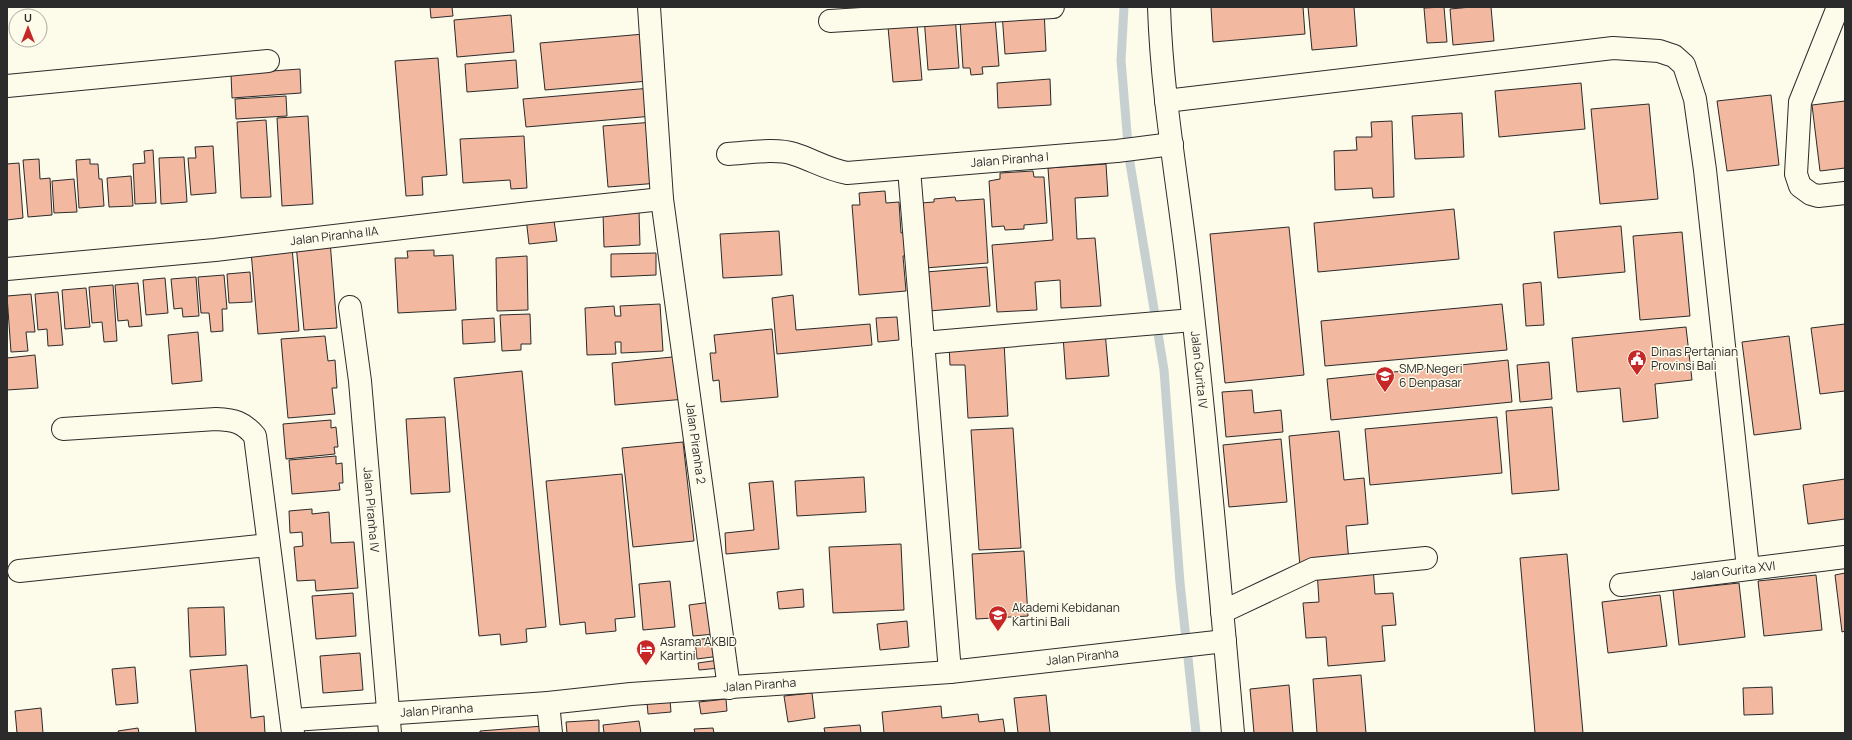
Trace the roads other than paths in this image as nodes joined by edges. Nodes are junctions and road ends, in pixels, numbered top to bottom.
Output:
1 (649, 7) edge
2 (1053, 7) edge
3 (1159, 7) edge
4 (1838, 7) edge
5 (830, 22) dead end
6 (268, 61) dead end
7 (7, 86) edge
8 (1166, 101) junction
9 (1168, 144) junction
10 (728, 154) dead end
11 (909, 169) junction
12 (1845, 193) edge
13 (662, 199) junction
14 (7, 269) edge
15 (350, 307) dead end
16 (1184, 321) junction
17 (923, 343) junction
18 (63, 429) dead end
19 (268, 545) junction
20 (1845, 557) edge
21 (1426, 558) dead end
22 (1748, 568) junction
23 (19, 571) dead end
24 (1621, 585) dead end
25 (1222, 612) junction
26 (1218, 642) junction
27 (950, 672) junction
28 (729, 688) junction
29 (548, 703) junction
30 (389, 723) edge
31 (293, 727) edge
32 (551, 733) edge
33 (1233, 733) edge

1 - 13 street, Jalan Piranha 2
2 - 5 street
3 - 8 street, Jalan Gurita IV
4 - 12 street
6 - 7 street
8 - 9 street, Jalan Gurita IV
8 - 22 street
9 - 11 street, Jalan Piranha I
9 - 16 street, Jalan Gurita IV
10 - 11 street, Jalan Piranha I
11 - 17 street
13 - 14 street, Jalan Piranha IIA
13 - 28 street, Jalan Piranha 2
15 - 30 street, Jalan Piranha IV
16 - 17 street
16 - 25 street, Jalan Gurita IV
17 - 27 street
18 - 19 street
19 - 23 street
19 - 31 street
20 - 22 street, Jalan Gurita XVI
21 - 25 street
22 - 24 street, Jalan Gurita XVI
25 - 26 street, Jalan Gurita IV
26 - 27 street, Jalan Piranha
26 - 33 street, Jalan Gurita IV
27 - 28 street, Jalan Piranha
28 - 29 street, Jalan Piranha
29 - 30 street, Jalan Piranha
29 - 32 street
30 - 31 street, Jalan Piranha

